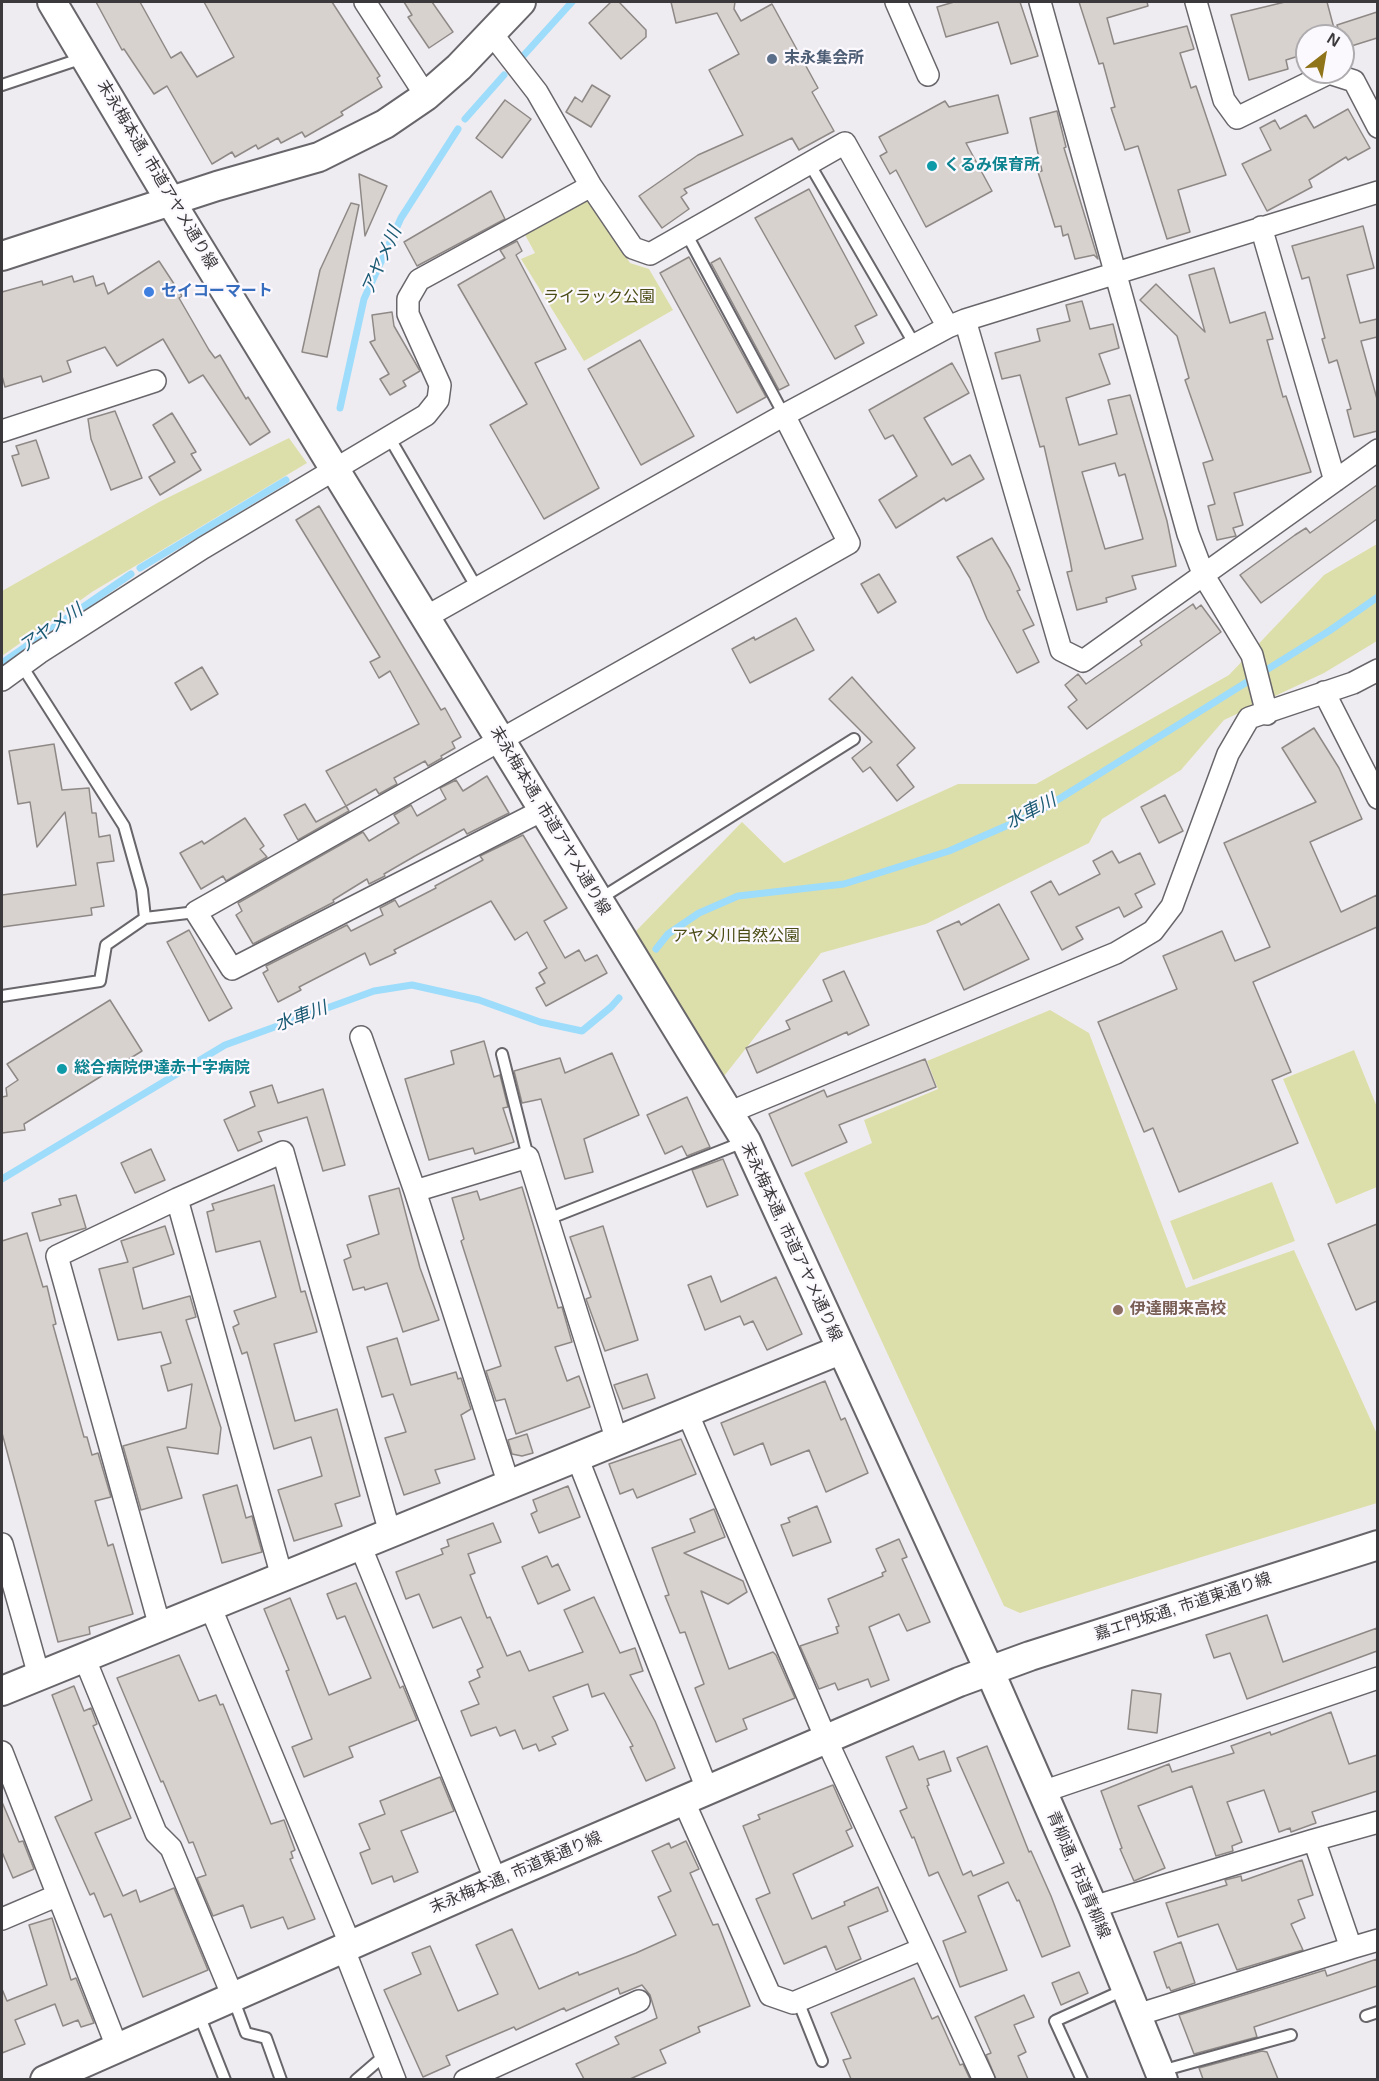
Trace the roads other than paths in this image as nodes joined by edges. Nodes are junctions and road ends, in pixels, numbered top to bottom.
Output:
1 (52, 2) edge
2 (365, 2) edge
3 (896, 2) edge
4 (1040, 2) edge
5 (1196, 2) edge
6 (517, 3) edge
7 (492, 34) junction
8 (86, 56) junction
9 (928, 75) dead end
10 (2, 84) edge
11 (426, 96) junction
12 (1377, 127) edge
13 (809, 163) junction
14 (591, 186) junction
15 (1377, 192) edge
16 (171, 202) junction
17 (1261, 227) junction
18 (686, 234) junction
19 (2, 256) edge
20 (1117, 273) junction
21 (957, 323) junction
22 (915, 345) junction
23 (155, 381) dead end
24 (784, 415) junction
25 (2, 431) edge
26 (389, 437) junction
27 (1377, 450) edge
28 (336, 468) junction
29 (1335, 481) junction
30 (1204, 576) junction
31 (477, 588) junction
32 (426, 617) junction
33 (22, 666) junction
34 (1377, 670) edge
35 (2, 681) edge
36 (1324, 692) junction
37 (1267, 714) junction
38 (854, 739) dead end
39 (501, 741) junction
40 (1377, 798) edge
41 (543, 810) junction
42 (598, 900) junction
43 (196, 912) junction
44 (145, 918) junction
45 (2, 996) edge
46 (361, 1037) dead end
47 (502, 1054) dead end
48 (728, 1113) junction
49 (746, 1141) junction
50 (528, 1157) junction
51 (415, 1191) junction
52 (177, 1199) junction
53 (548, 1219) junction
54 (840, 1350) junction
55 (687, 1412) junction
56 (617, 1441) junction
57 (577, 1457) junction
58 (509, 1485) junction
59 (390, 1533) junction
60 (2, 1544) edge
61 (360, 1545) junction
62 (1377, 1545) edge
63 (282, 1577) junction
64 (210, 1606) junction
65 (160, 1627) junction
66 (84, 1657) junction
67 (990, 1672) junction
68 (39, 1676) junction
69 (1377, 1678) edge
70 (2, 1691) edge
71 (826, 1740) junction
72 (2, 1752) edge
73 (1042, 1792) junction
74 (695, 1796) junction
75 (1377, 1822) edge
76 (1314, 1840) junction
77 (496, 1881) junction
78 (56, 1896) junction
79 (1093, 1907) junction
80 (2, 1919) edge
81 (1377, 1940) edge
82 (346, 1946) junction
83 (1351, 1948) junction
84 (922, 1949) junction
85 (233, 1997) junction
86 (639, 2001) dead end
87 (798, 2001) junction
88 (1132, 2002) junction
89 (198, 2012) junction
90 (1377, 2012) edge
91 (1366, 2016) dead end
92 (1291, 2035) dead end
93 (117, 2047) junction
94 (385, 2055) junction
95 (822, 2061) dead end
96 (1160, 2077) edge
97 (48, 2079) edge
98 (225, 2079) edge
99 (281, 2079) edge
100 (356, 2079) edge
101 (395, 2079) edge
102 (465, 2079) edge
103 (984, 2079) edge
104 (1082, 2079) edge

1 - 8 street, 末永梅本通, 市道アヤメ通り線
2 - 11 street
3 - 9 street
4 - 20 street
5 - 12 street
6 - 7 street
7 - 11 street
7 - 14 street
8 - 10 lane
8 - 16 street, 末永梅本通, 市道アヤメ通り線
11 - 16 street
13 - 18 street
13 - 21 street
13 - 22 lane
14 - 18 street
14 - 26 street
15 - 17 street
16 - 19 street
16 - 28 street, 末永梅本通, 市道アヤメ通り線
17 - 20 street
17 - 29 street
18 - 24 lane
20 - 21 street
20 - 30 street
21 - 22 street
21 - 30 street
22 - 24 street
23 - 25 street
24 - 31 street
24 - 39 street
26 - 28 street
26 - 31 lane
27 - 29 street
28 - 32 street, 末永梅本通, 市道アヤメ通り線
28 - 33 street
29 - 30 street
30 - 37 street
31 - 32 street
32 - 39 street, 末永梅本通, 市道アヤメ通り線
33 - 35 street
33 - 44 lane
34 - 36 street
36 - 37 street
36 - 40 street
37 - 48 street
38 - 42 lane
39 - 41 street, 末永梅本通, 市道アヤメ通り線
39 - 43 street
41 - 42 street, 末永梅本通, 市道アヤメ通り線
41 - 43 street
42 - 48 street, 末永梅本通, 市道アヤメ通り線
43 - 44 lane
44 - 45 lane
46 - 51 street
47 - 50 lane
48 - 49 street, 末永梅本通, 市道アヤメ通り線
49 - 53 lane
49 - 54 street, 末永梅本通, 市道アヤメ通り線
50 - 51 street
50 - 53 street
51 - 58 street
52 - 59 street
52 - 63 street
52 - 65 street
53 - 56 street
54 - 55 street
54 - 67 street, 末永梅本通, 市道アヤメ通り線
55 - 56 street
55 - 71 street
56 - 57 street
57 - 58 street
57 - 74 street
58 - 59 street
59 - 61 street
60 - 68 street
61 - 63 street
61 - 77 street
62 - 67 street, 嘉エ門坂通, 市道東通り線
63 - 64 street
64 - 65 street
64 - 82 street
65 - 66 street
66 - 68 street
66 - 85 street
67 - 71 street, 末永梅本通, 市道東通り線
67 - 73 street, 青柳通, 市道青柳線
68 - 70 street
69 - 73 street
71 - 74 street, 末永梅本通, 市道東通り線
71 - 84 street
72 - 78 street
73 - 79 street, 青柳通, 市道青柳線
74 - 77 street, 末永梅本通, 市道東通り線
74 - 87 street
75 - 76 street
76 - 79 street
76 - 83 street
77 - 82 street, 末永梅本通, 市道東通り線
78 - 80 street
78 - 93 street
79 - 88 street, 青柳通, 市道青柳線
81 - 83 street
82 - 85 street, 末永梅本通, 市道東通り線
82 - 94 street
83 - 88 street
84 - 87 street
84 - 103 street
85 - 89 street, 末永梅本通, 市道東通り線
85 - 99 lane
86 - 102 street
87 - 95 lane
88 - 96 street, 青柳通, 市道青柳線
88 - 104 lane
89 - 93 street, 末永梅本通, 市道東通り線
89 - 98 lane
90 - 91 lane
92 - 96 lane
93 - 97 street, 末永梅本通, 市道東通り線
94 - 100 lane
94 - 101 street

